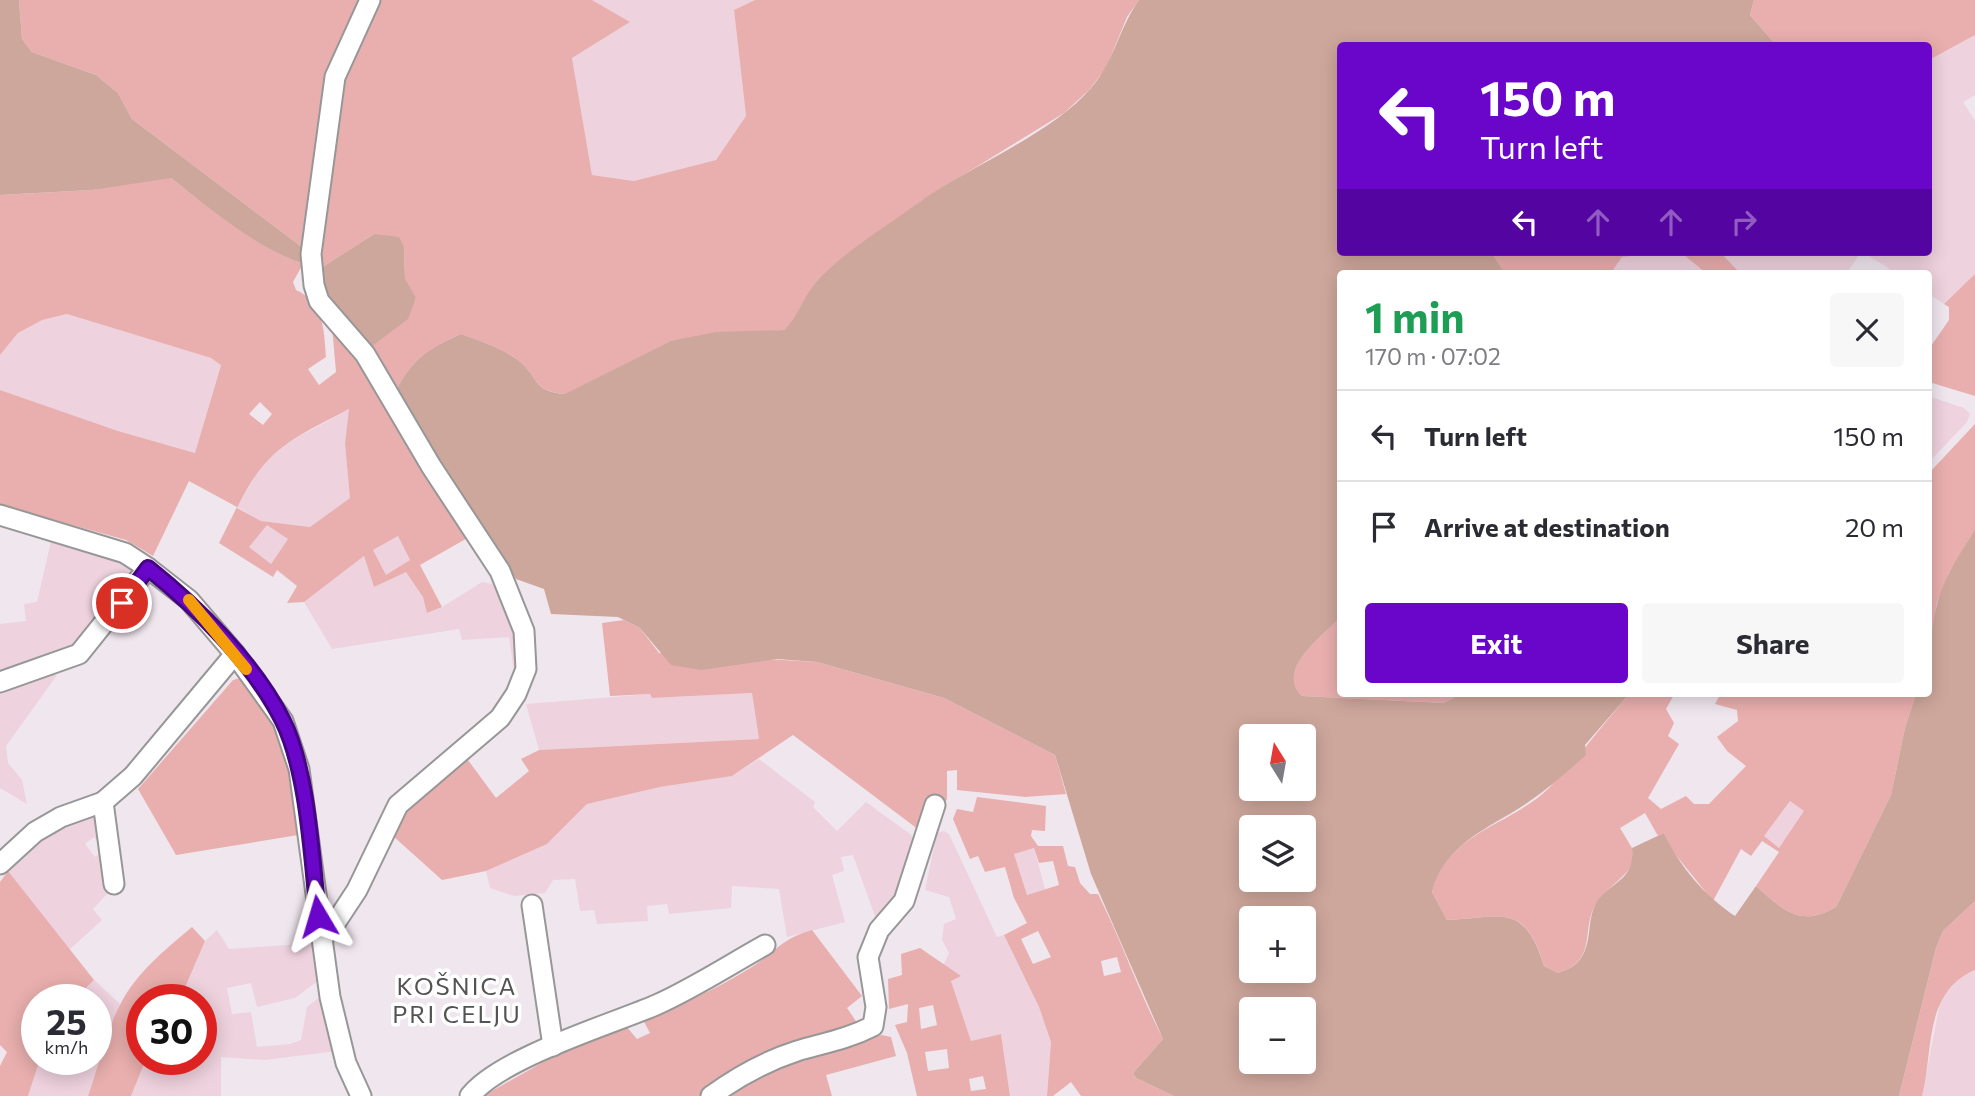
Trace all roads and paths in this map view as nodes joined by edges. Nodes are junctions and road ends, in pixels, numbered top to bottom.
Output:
1 (370, 0) edge
2 (0, 515) edge
3 (148, 568) junction
4 (235, 654) junction
5 (0, 682) edge
6 (103, 802) junction
7 (935, 805) dead end
8 (0, 864) edge
9 (114, 884) dead end
10 (532, 905) dead end
11 (320, 935) junction
12 (765, 945) dead end
13 (553, 1046) junction
14 (361, 1096) edge
15 (470, 1096) edge
16 (711, 1096) edge

1 - 11 street
2 - 3 street
3 - 4 street
3 - 5 street
4 - 6 street
4 - 11 street
6 - 8 street
6 - 9 street
7 - 16 street
10 - 13 street
11 - 14 street
12 - 13 street
13 - 15 street

